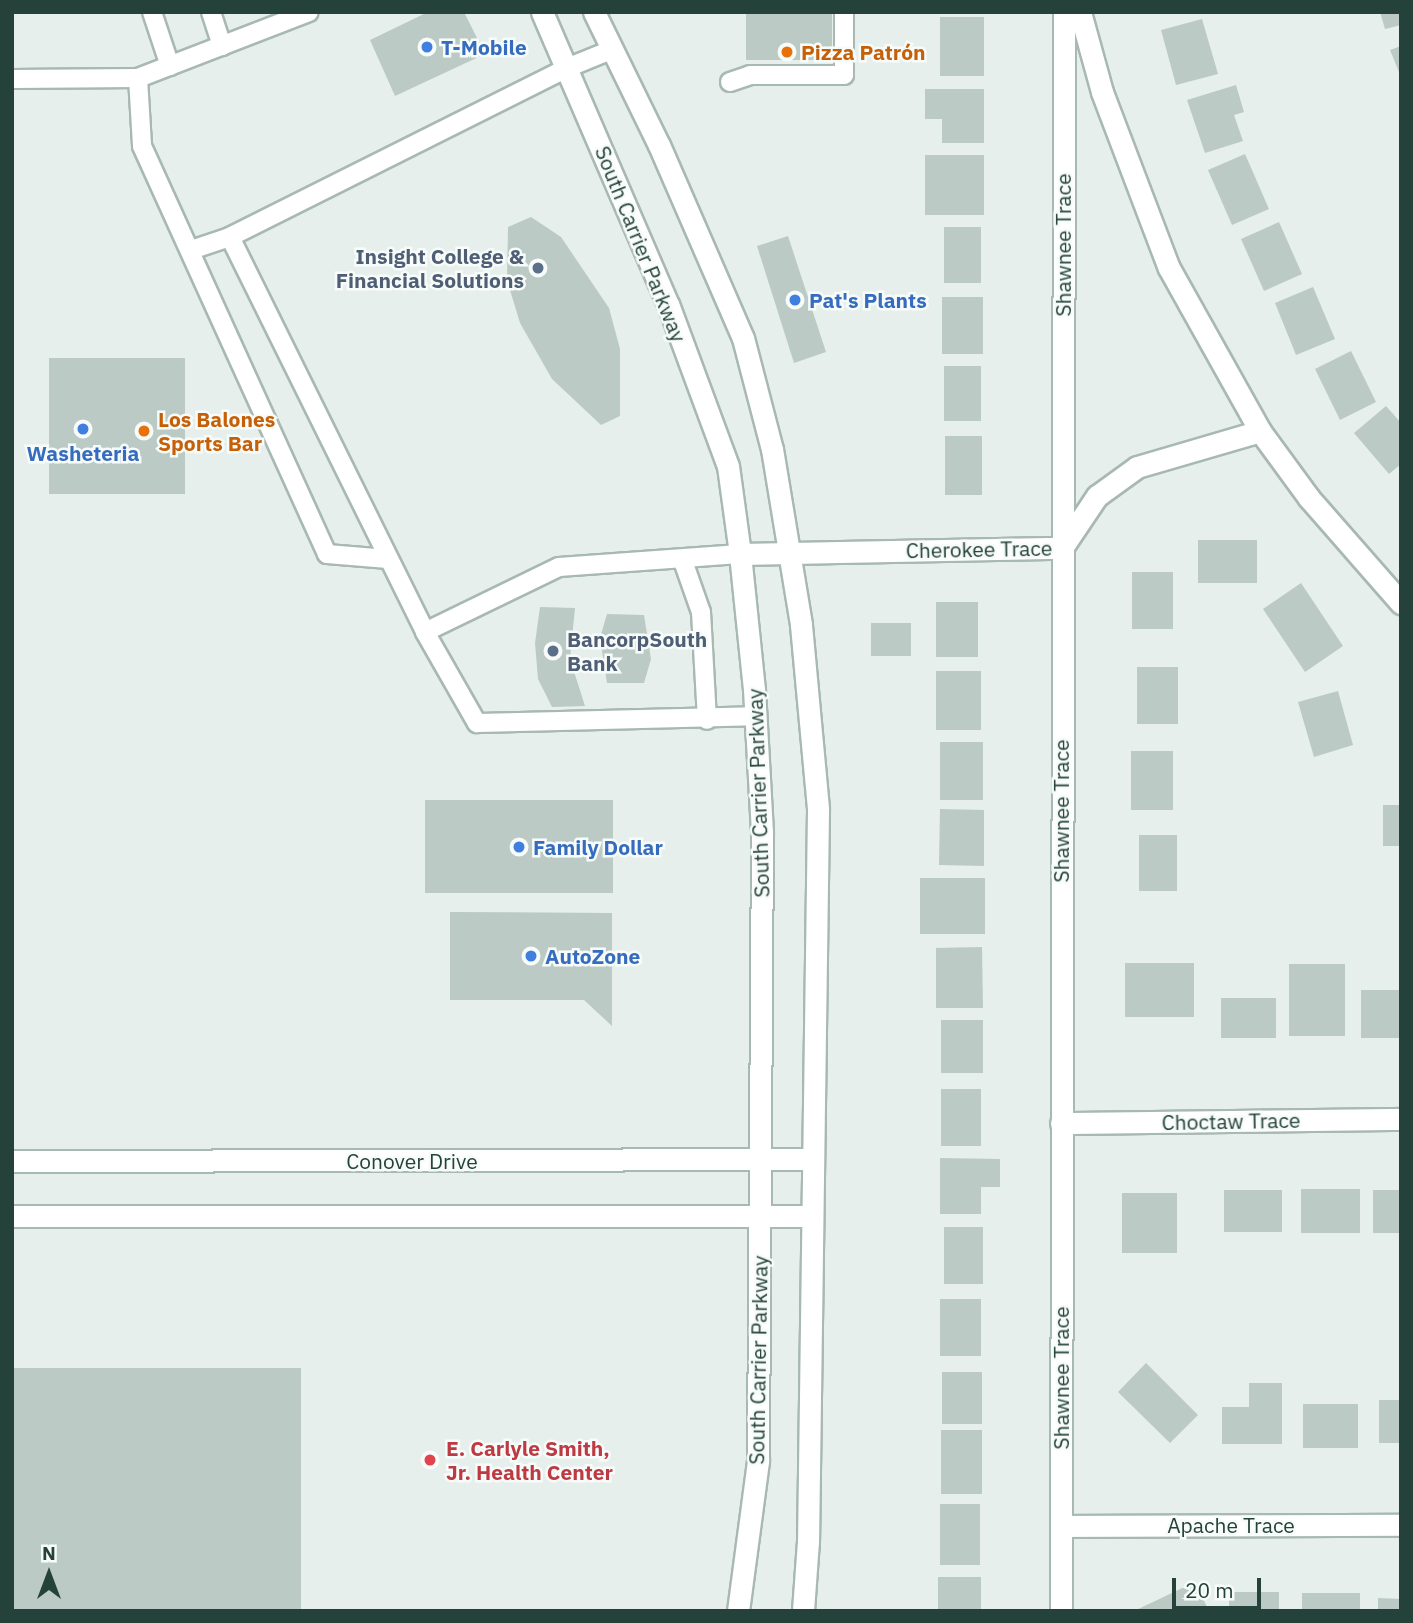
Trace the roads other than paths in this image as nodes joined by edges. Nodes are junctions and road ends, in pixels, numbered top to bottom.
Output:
1 (152, 12) edge
2 (211, 12) edge
3 (309, 12) edge
4 (542, 12) edge
5 (594, 12) edge
6 (844, 12) edge
7 (1064, 12) edge
8 (1080, 12) edge
9 (222, 46) junction
10 (611, 50) junction
11 (170, 66) junction
12 (568, 68) junction
13 (138, 78) junction
14 (12, 79) edge
15 (730, 82) dead end
16 (230, 237) junction
17 (191, 250) junction
18 (1260, 431) junction
19 (1062, 548) junction
20 (789, 553) junction
21 (740, 554) junction
22 (388, 559) junction
23 (683, 561) junction
24 (1401, 603) edge
25 (425, 632) junction
26 (755, 716) junction
27 (707, 720) junction
28 (1401, 1119) edge
29 (1061, 1122) junction
30 (813, 1159) junction
31 (12, 1161) edge
32 (760, 1161) junction
33 (12, 1216) edge
34 (760, 1216) junction
35 (812, 1216) junction
36 (1401, 1525) edge
37 (1061, 1526) junction
38 (738, 1611) edge
39 (803, 1611) edge
40 (1061, 1611) edge

1 - 11 lane
2 - 9 lane
3 - 9 lane
4 - 12 street, South Carrier Parkway
5 - 10 street
6 - 15 lane
7 - 19 street, Shawnee Trace
8 - 18 street
9 - 11 lane
10 - 12 lane
10 - 20 street
11 - 13 lane
12 - 16 lane
12 - 21 street, South Carrier Parkway
13 - 14 lane
13 - 17 lane
16 - 17 lane
16 - 22 lane
17 - 22 lane
18 - 19 street, Cherokee Trace
18 - 24 street
19 - 20 street, Cherokee Trace
19 - 29 street, Shawnee Trace
20 - 21 street, Cherokee Trace
20 - 30 street
21 - 23 lane
21 - 26 street, South Carrier Parkway
22 - 25 lane
23 - 25 lane
23 - 27 lane
25 - 27 lane
26 - 27 lane
26 - 32 street, South Carrier Parkway
28 - 29 street, Choctaw Trace
29 - 37 street, Shawnee Trace
30 - 32 street, Conover Drive
30 - 35 street
31 - 32 street, Conover Drive
32 - 34 street, South Carrier Parkway
33 - 34 street
34 - 35 street
34 - 38 street, South Carrier Parkway
35 - 39 street
36 - 37 street, Apache Trace
37 - 40 street, Shawnee Trace

